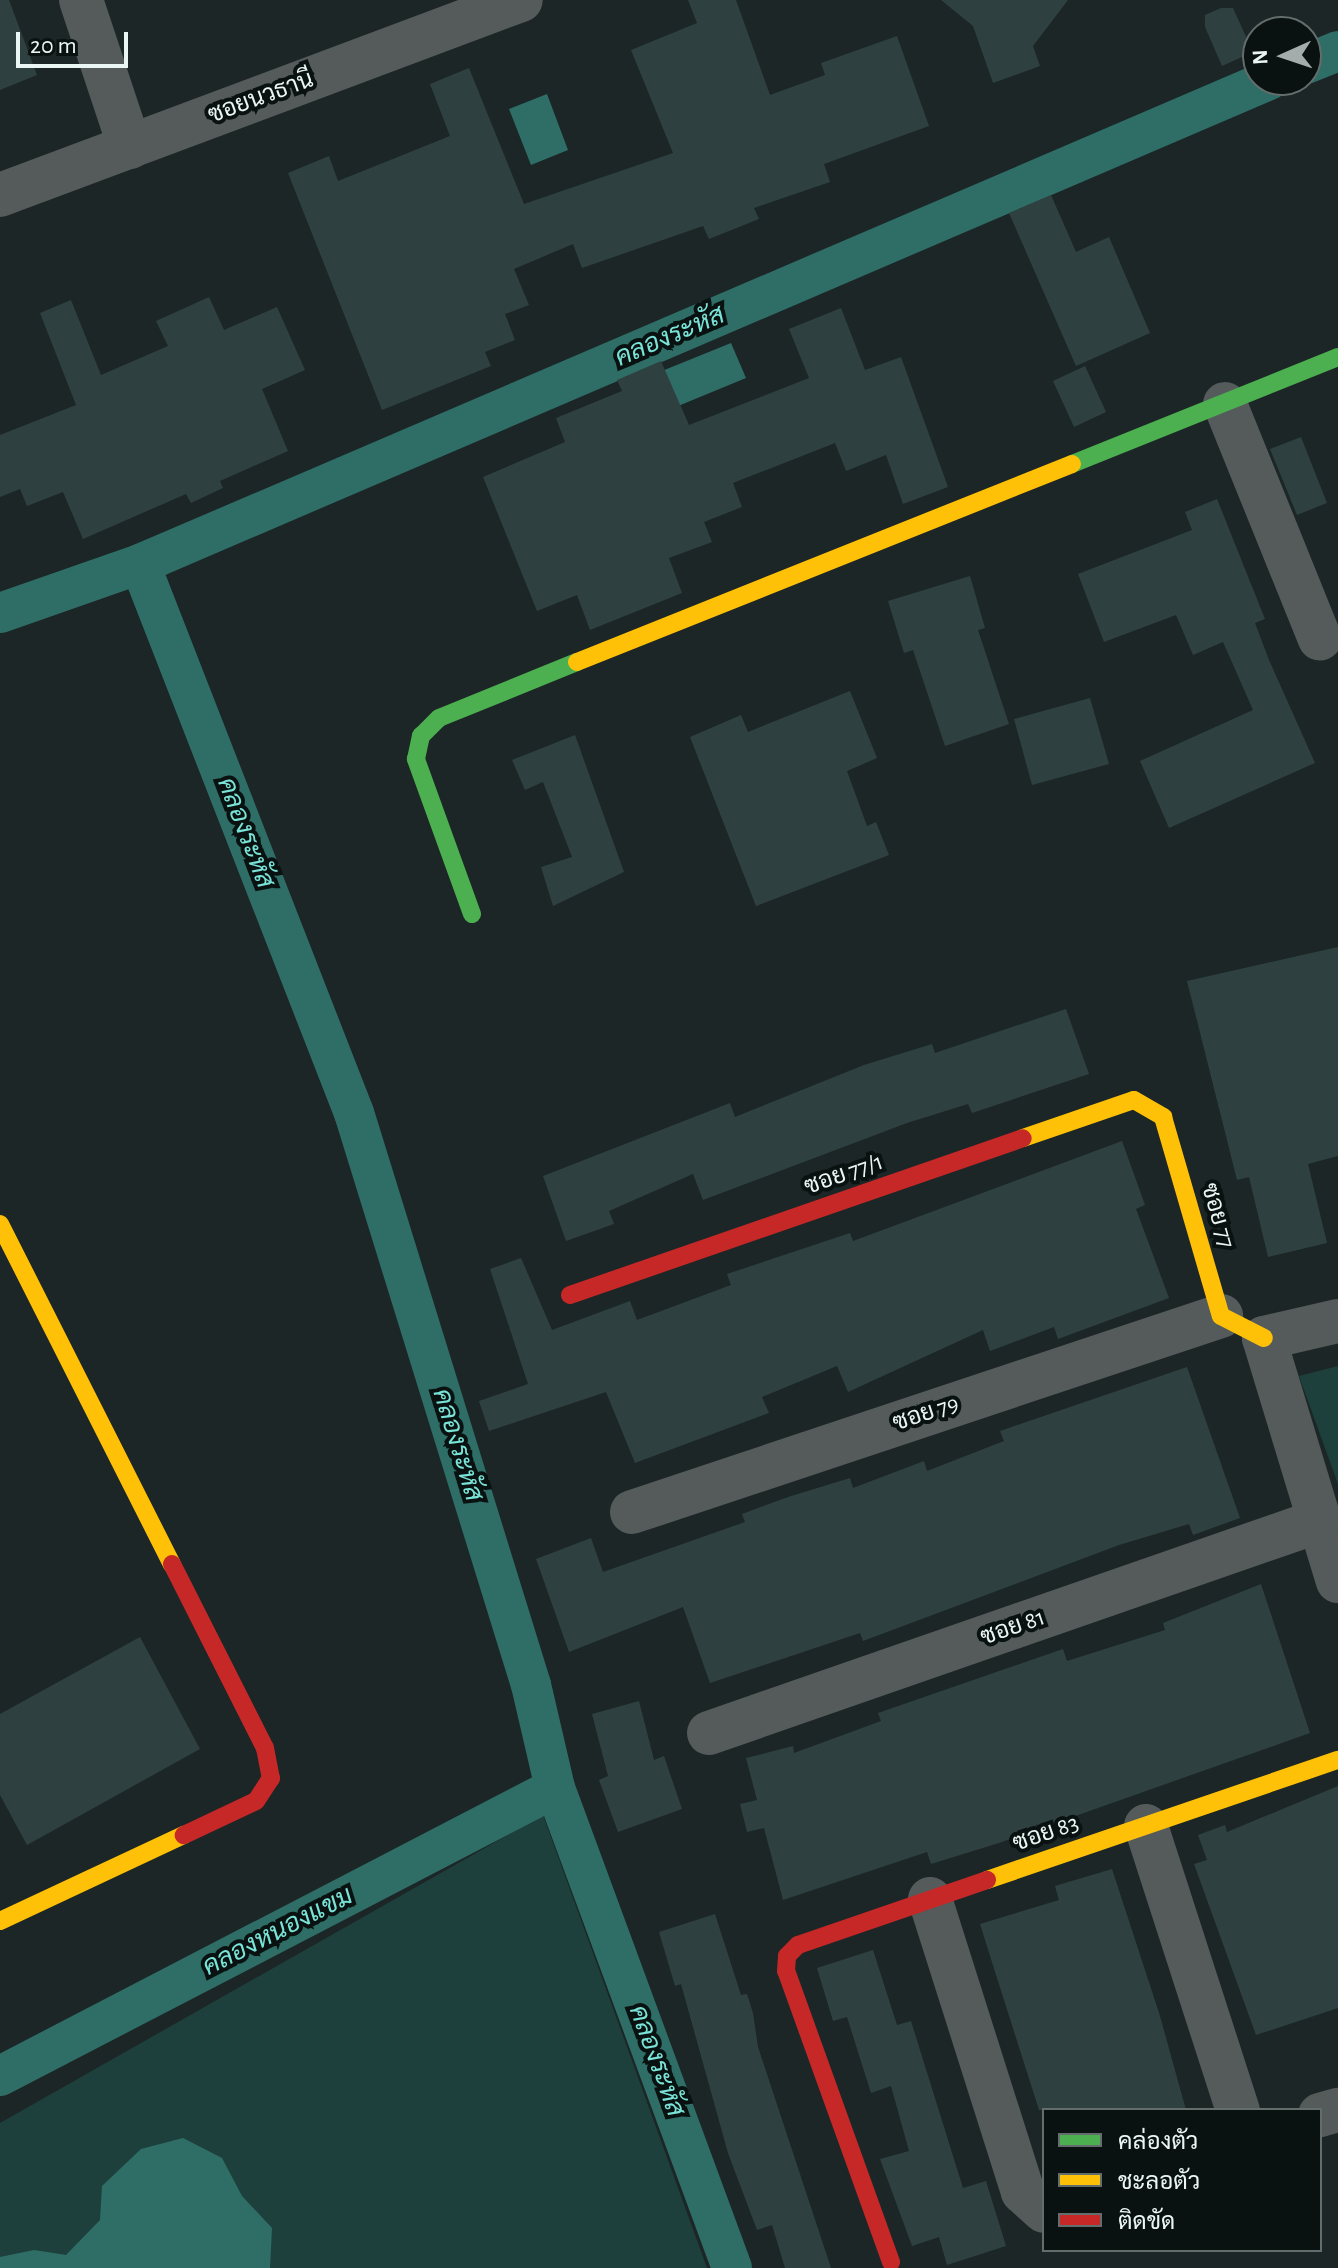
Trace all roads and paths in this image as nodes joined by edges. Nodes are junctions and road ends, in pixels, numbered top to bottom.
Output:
1 (81, 0) edge
2 (521, 0) edge
3 (130, 147) junction
4 (0, 195) edge
5 (1338, 357) edge
6 (1225, 404) junction
7 (1320, 639) dead end
8 (472, 914) dead end
9 (1134, 1100) joint
10 (0, 1224) edge
11 (570, 1295) dead end
12 (1221, 1316) junction
13 (1338, 1321) edge
14 (1264, 1338) junction
15 (632, 1512) dead end
16 (1316, 1522) junction
17 (1338, 1581) edge
18 (709, 1733) dead end
19 (1338, 1760) edge
20 (1146, 1826) junction
21 (930, 1899) junction
22 (0, 1921) edge
23 (1237, 2108) edge
24 (1042, 2209) edge
25 (891, 2262) dead end

1 - 3 street
2 - 3 street, ซอยนวธานี
3 - 4 street, ซอยนวธานี
5 - 6 street
6 - 7 street
6 - 8 street
9 - 11 street, ซอย 77/1
9 - 12 street, ซอย 77
10 - 22 street
12 - 14 street
12 - 15 street, ซอย 79
13 - 14 street
14 - 16 street
16 - 17 street
16 - 18 street, ซอย 81
19 - 20 street, ซอย 83
20 - 21 street, ซอย 83
20 - 23 street
21 - 24 street
21 - 25 street, ซอย 83

